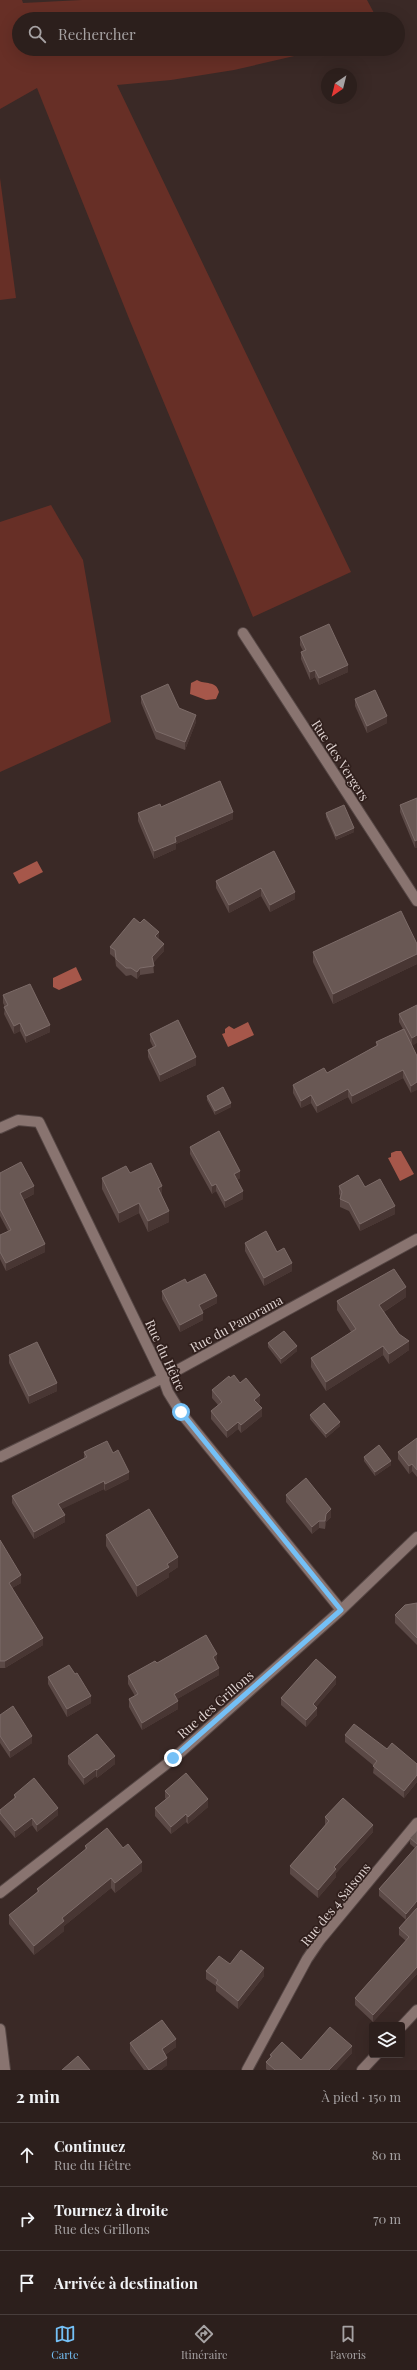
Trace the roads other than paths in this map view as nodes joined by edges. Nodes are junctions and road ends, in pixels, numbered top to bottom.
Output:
1 (243, 633) dead end
2 (417, 901) edge
3 (0, 1128) edge
4 (417, 1239) edge
5 (163, 1378) junction
6 (0, 1458) edge
7 (417, 1537) edge
8 (341, 1610) junction
9 (417, 1823) edge
10 (0, 1893) edge
11 (417, 2010) edge
12 (405, 2023) edge
13 (0, 2029) edge
14 (373, 2058) edge
15 (5, 2070) edge
16 (247, 2070) edge
17 (362, 2070) edge

1 - 2 street, Rue des Vergers
3 - 5 street, Rue du Hêtre
4 - 5 street, Rue du Panorama
5 - 6 street, Rue du Panorama
5 - 8 street, Rue du Hêtre
7 - 8 street, Rue des Grillons
8 - 10 street, Rue des Grillons
9 - 16 street, Rue des 4 Saisons
11 - 12 street
13 - 15 street
14 - 17 street

